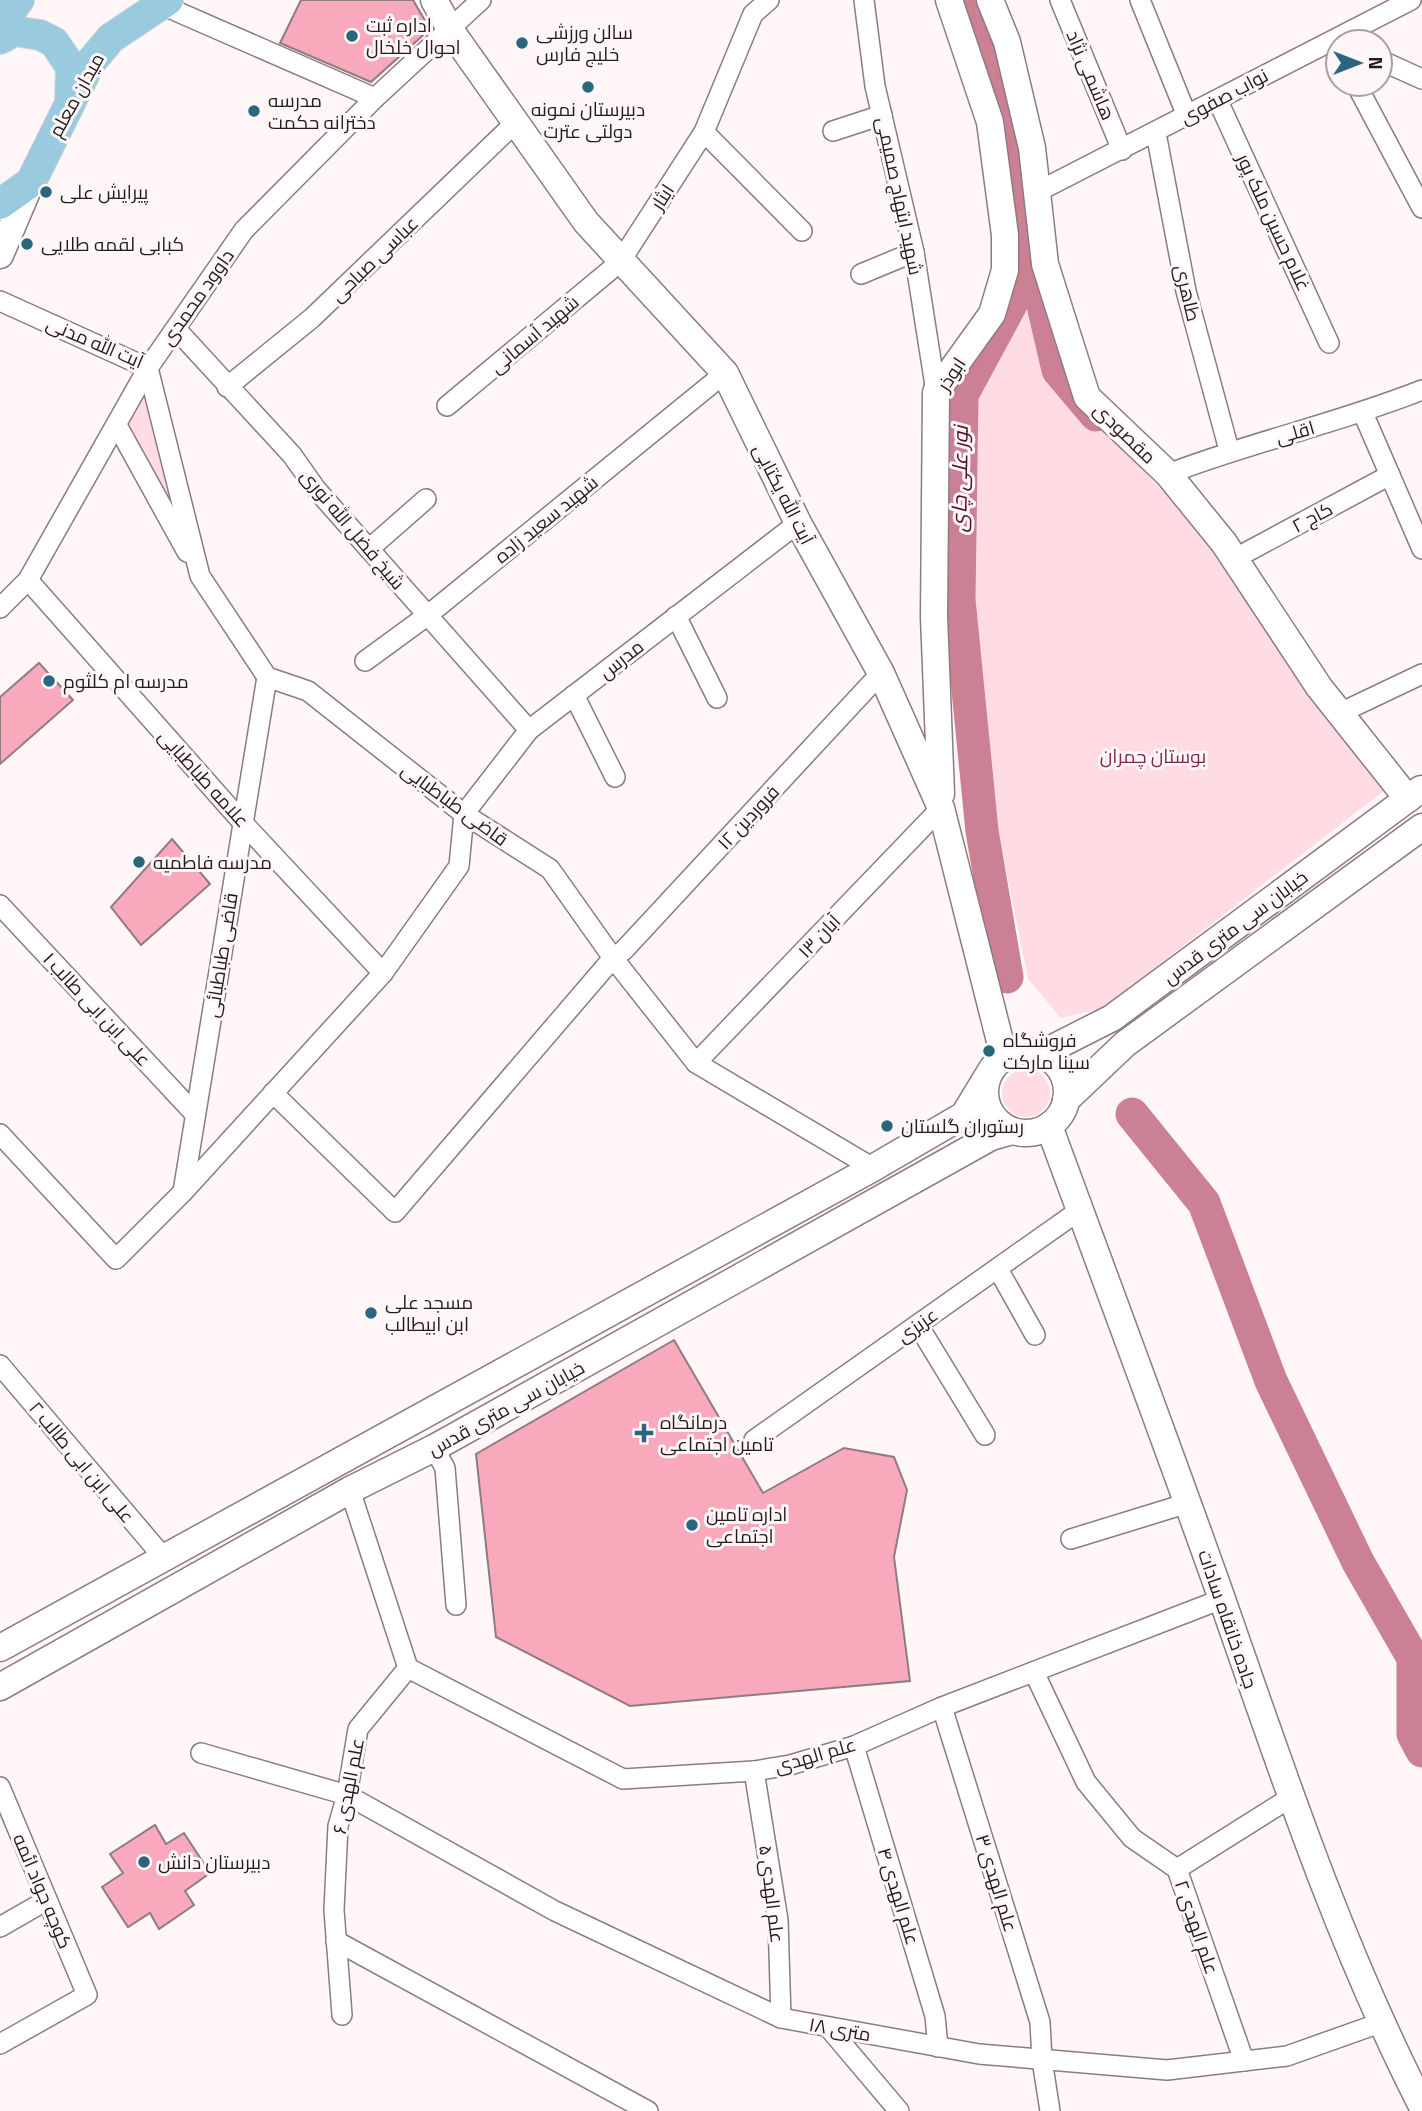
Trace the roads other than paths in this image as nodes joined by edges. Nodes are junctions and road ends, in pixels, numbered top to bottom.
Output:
1 (434, 0) edge
2 (481, 0) edge
3 (769, 0) edge
4 (864, 0) edge
5 (949, 0) edge
6 (990, 0) edge
7 (1060, 0) edge
8 (1140, 0) edge
9 (1411, 0) edge
10 (165, 3) edge
11 (5, 20) edge
12 (1363, 28) edge
13 (451, 31) junction
14 (1324, 49) edge
15 (1394, 66) edge
16 (1422, 79) edge
17 (375, 98) junction
18 (1363, 98) edge
19 (69, 100) junction
20 (1218, 101) junction
21 (882, 115) junction
22 (1187, 116) junction
23 (515, 123) junction
24 (833, 131) dead end
25 (704, 132) junction
26 (1156, 133) junction
27 (1122, 150) junction
28 (31, 182) junction
29 (1037, 191) junction
30 (0, 204) edge
31 (1422, 208) edge
32 (802, 231) dead end
33 (914, 252) junction
34 (0, 255) edge
35 (620, 262) junction
36 (861, 274) dead end
37 (0, 301) edge
38 (177, 331) junction
39 (1329, 343) dead end
40 (149, 368) junction
41 (725, 373) junction
42 (226, 387) junction
43 (1422, 390) edge
44 (936, 392) junction
45 (447, 406) dead end
46 (1363, 413) junction
47 (118, 427) junction
48 (1229, 450) junction
49 (1168, 474) junction
50 (1390, 475) junction
51 (425, 499) dead end
52 (798, 523) junction
53 (369, 549) junction
54 (1422, 549) edge
55 (1234, 559) junction
56 (200, 576) junction
57 (29, 580) junction
58 (0, 608) edge
59 (428, 615) junction
60 (676, 617) junction
61 (365, 661) dead end
62 (880, 673) junction
63 (1422, 674) edge
64 (267, 677) junction
65 (574, 695) junction
66 (717, 698) dead end
67 (1340, 713) junction
68 (529, 730) junction
69 (615, 777) dead end
70 (1415, 793) edge
71 (942, 808) junction
72 (464, 814) junction
73 (243, 822) junction
74 (1422, 827) edge
75 (0, 905) edge
76 (613, 958) junction
77 (383, 973) junction
78 (1041, 1054) junction
79 (696, 1063) junction
80 (995, 1067) junction
81 (273, 1093) junction
82 (1066, 1100) junction
83 (194, 1113) junction
84 (1049, 1126) junction
85 (1012, 1131) junction
86 (0, 1135) edge
87 (873, 1168) junction
88 (183, 1192) junction
89 (1080, 1210) junction
90 (998, 1269) junction
91 (918, 1325) junction
92 (1035, 1335) dead end
93 (0, 1365) edge
94 (492, 1379) junction
95 (507, 1408) junction
96 (985, 1435) dead end
97 (754, 1440) dead end
98 (434, 1448) junction
99 (350, 1490) junction
100 (1188, 1503) junction
101 (1071, 1539) dead end
102 (164, 1558) junction
103 (1222, 1599) junction
104 (456, 1605) dead end
105 (0, 1648) edge
106 (408, 1668) junction
107 (1034, 1672) junction
108 (0, 1687) edge
109 (942, 1707) junction
110 (854, 1746) junction
111 (201, 1753) dead end
112 (754, 1772) junction
113 (0, 1787) edge
114 (347, 1795) junction
115 (1290, 1798) junction
116 (5, 1811) edge
117 (1177, 1869) junction
118 (47, 1900) junction
119 (0, 1927) edge
120 (336, 1941) junction
121 (342, 2015) dead end
122 (782, 2018) junction
123 (1380, 2023) junction
124 (828, 2027) junction
125 (0, 2043) edge
126 (938, 2047) junction
127 (1042, 2060) junction
128 (1244, 2061) junction
129 (1422, 2106) edge
130 (648, 2111) edge
131 (898, 2111) edge
132 (1050, 2111) edge

1 - 13 main road, آیت الله یکتایی
2 - 13 street, داوود محمدی
3 - 25 street, ایثار
4 - 21 street, شهید ابتهاج صمیمی
5 - 44 main road, ابوذر
6 - 29 main road, مقصودی
7 - 27 street, هاشمی نژاد
8 - 22 street
9 - 12 street, نواب صفوی
10 - 17 street
10 - 19 main road, میدان معلم
11 - 19 main road
13 - 17 street, داوود محمدی
13 - 23 main road, آیت الله یکتایی
14 - 20 street, نواب صفوی
15 - 16 street
17 - 38 street, داوود محمدی
18 - 31 street
19 - 28 main road, میدان معلم
20 - 22 street, نواب صفوی
20 - 39 street, غلام حسین ملک پور
21 - 24 street
21 - 33 street, شهید ابتهاج صمیمی
22 - 26 street, نواب صفوی
23 - 35 main road, آیت الله یکتایی
23 - 42 street, عباسی صباحی
25 - 32 street
25 - 35 street, ایثار
26 - 27 street, نواب صفوی
26 - 48 street, طاهری
27 - 29 street, نواب صفوی
28 - 30 main road, میدان معلم
28 - 34 main road
29 - 49 main road, مقصودی
33 - 36 street
33 - 44 street, شهید ابتهاج صمیمی
35 - 41 main road, آیت الله یکتایی
35 - 45 street, شهید آسمانی
37 - 40 street, آیت الله مدنی
38 - 40 street, داوود محمدی
38 - 42 street, شیخ فضل الله نوری
40 - 47 street, داوود محمدی
40 - 56 street
41 - 52 main road, آیت الله یکتایی
41 - 59 street, شهید سعید زاده
42 - 53 street, شیخ فضل الله نوری
43 - 46 street, اقلی
44 - 71 main road, ابوذر
46 - 48 street, اقلی
46 - 50 street
47 - 56 street
47 - 57 street, داوود محمدی
48 - 49 street, اقلی
49 - 55 main road, مقصودی
50 - 54 street
50 - 55 street, کاج ۲
51 - 53 street
52 - 60 street, مدرس
52 - 62 main road, آیت الله یکتایی
53 - 59 street, شیخ فضل الله نوری
55 - 67 main road, مقصودی
56 - 64 street
57 - 58 street, داوود محمدی
57 - 73 street, علامه طباطبایی
59 - 61 street, شهید سعید زاده
59 - 68 street, شیخ فضل الله نوری
60 - 65 street, مدرس
60 - 66 street
62 - 71 main road, آیت الله یکتایی
62 - 76 street, ۱۲ فروردین
63 - 67 street
64 - 72 street, قاضی طباطبایی
64 - 73 street, قاضی طباطبائی
65 - 68 street, مدرس
65 - 69 street
67 - 70 main road, مقصودی
68 - 72 street, مدرس
70 - 78 main road, خیابان سی متری قدس
71 - 79 street, ۱۳ آبان
71 - 80 main road, آیت الله یکتایی
72 - 76 street, قاضی طباطبایی
72 - 77 street
73 - 77 street, علامه طباطبایی
73 - 83 street, قاضی طباطبائی
74 - 82 main road, خیابان سی متری قدس
75 - 83 street, علی ابن ابی طالب ۱
76 - 79 street, قاضی طباطبایی
76 - 81 street, ۱۲ فروردین
77 - 81 street
78 - 80 main road
78 - 82 main road
79 - 87 street, قاضی طباطبایی
80 - 85 main road
80 - 87 main road, خیابان سی متری قدس
81 - 88 street
82 - 84 main road
83 - 88 street, قاضی طباطبائی
84 - 85 main road
84 - 89 main road, جاده خانقاه سادات
85 - 95 main road, خیابان سی متری قدس
86 - 88 street
87 - 94 main road, خیابان سی متری قدس
89 - 90 street, عزیزی
89 - 100 main road, جاده خانقاه سادات
90 - 91 street, عزیزی
90 - 92 street
91 - 96 street
91 - 97 street, عزیزی
93 - 102 street, علی ابن ابی طالب ۲
94 - 95 main road
94 - 102 main road, خیابان سی متری قدس
95 - 98 main road, خیابان سی متری قدس
98 - 99 main road, خیابان سی متری قدس
98 - 104 street
99 - 106 street
99 - 108 main road, خیابان سی متری قدس
100 - 101 street
100 - 103 main road, جاده خانقاه سادات
102 - 105 main road, خیابان سی متری قدس
103 - 107 street, علم الهدی
103 - 115 main road, جاده خانقاه سادات
106 - 112 street, علم الهدی
106 - 114 street, علم الهدی ۶
107 - 109 street, علم الهدی
107 - 117 street, علم الهدی ۲
109 - 110 street, علم الهدی
109 - 127 street, علم الهدی ۳
110 - 112 street, علم الهدی
110 - 126 street, علم الهدی ۴
111 - 114 street, ۱۸ متری
112 - 122 street, علم الهدی ۵
113 - 116 street, کوچه جواد ائمه
114 - 120 street, علم الهدی ۶
114 - 122 street, ۱۸ متری
115 - 117 street
115 - 123 main road, جاده خانقاه سادات
116 - 118 street, کوچه جواد ائمه
117 - 128 street, علم الهدی ۲
118 - 119 street
118 - 125 street, کوچه جواد ائمه
120 - 121 street, علم الهدی ۶
120 - 130 street
122 - 124 street, ۱۸ متری
123 - 128 street, ۱۸ متری
123 - 129 main road, جاده خانقاه سادات
124 - 126 street, ۱۸ متری
124 - 131 street
126 - 127 street, ۱۸ متری
127 - 128 street, ۱۸ متری
127 - 132 street, علم الهدی ۳

